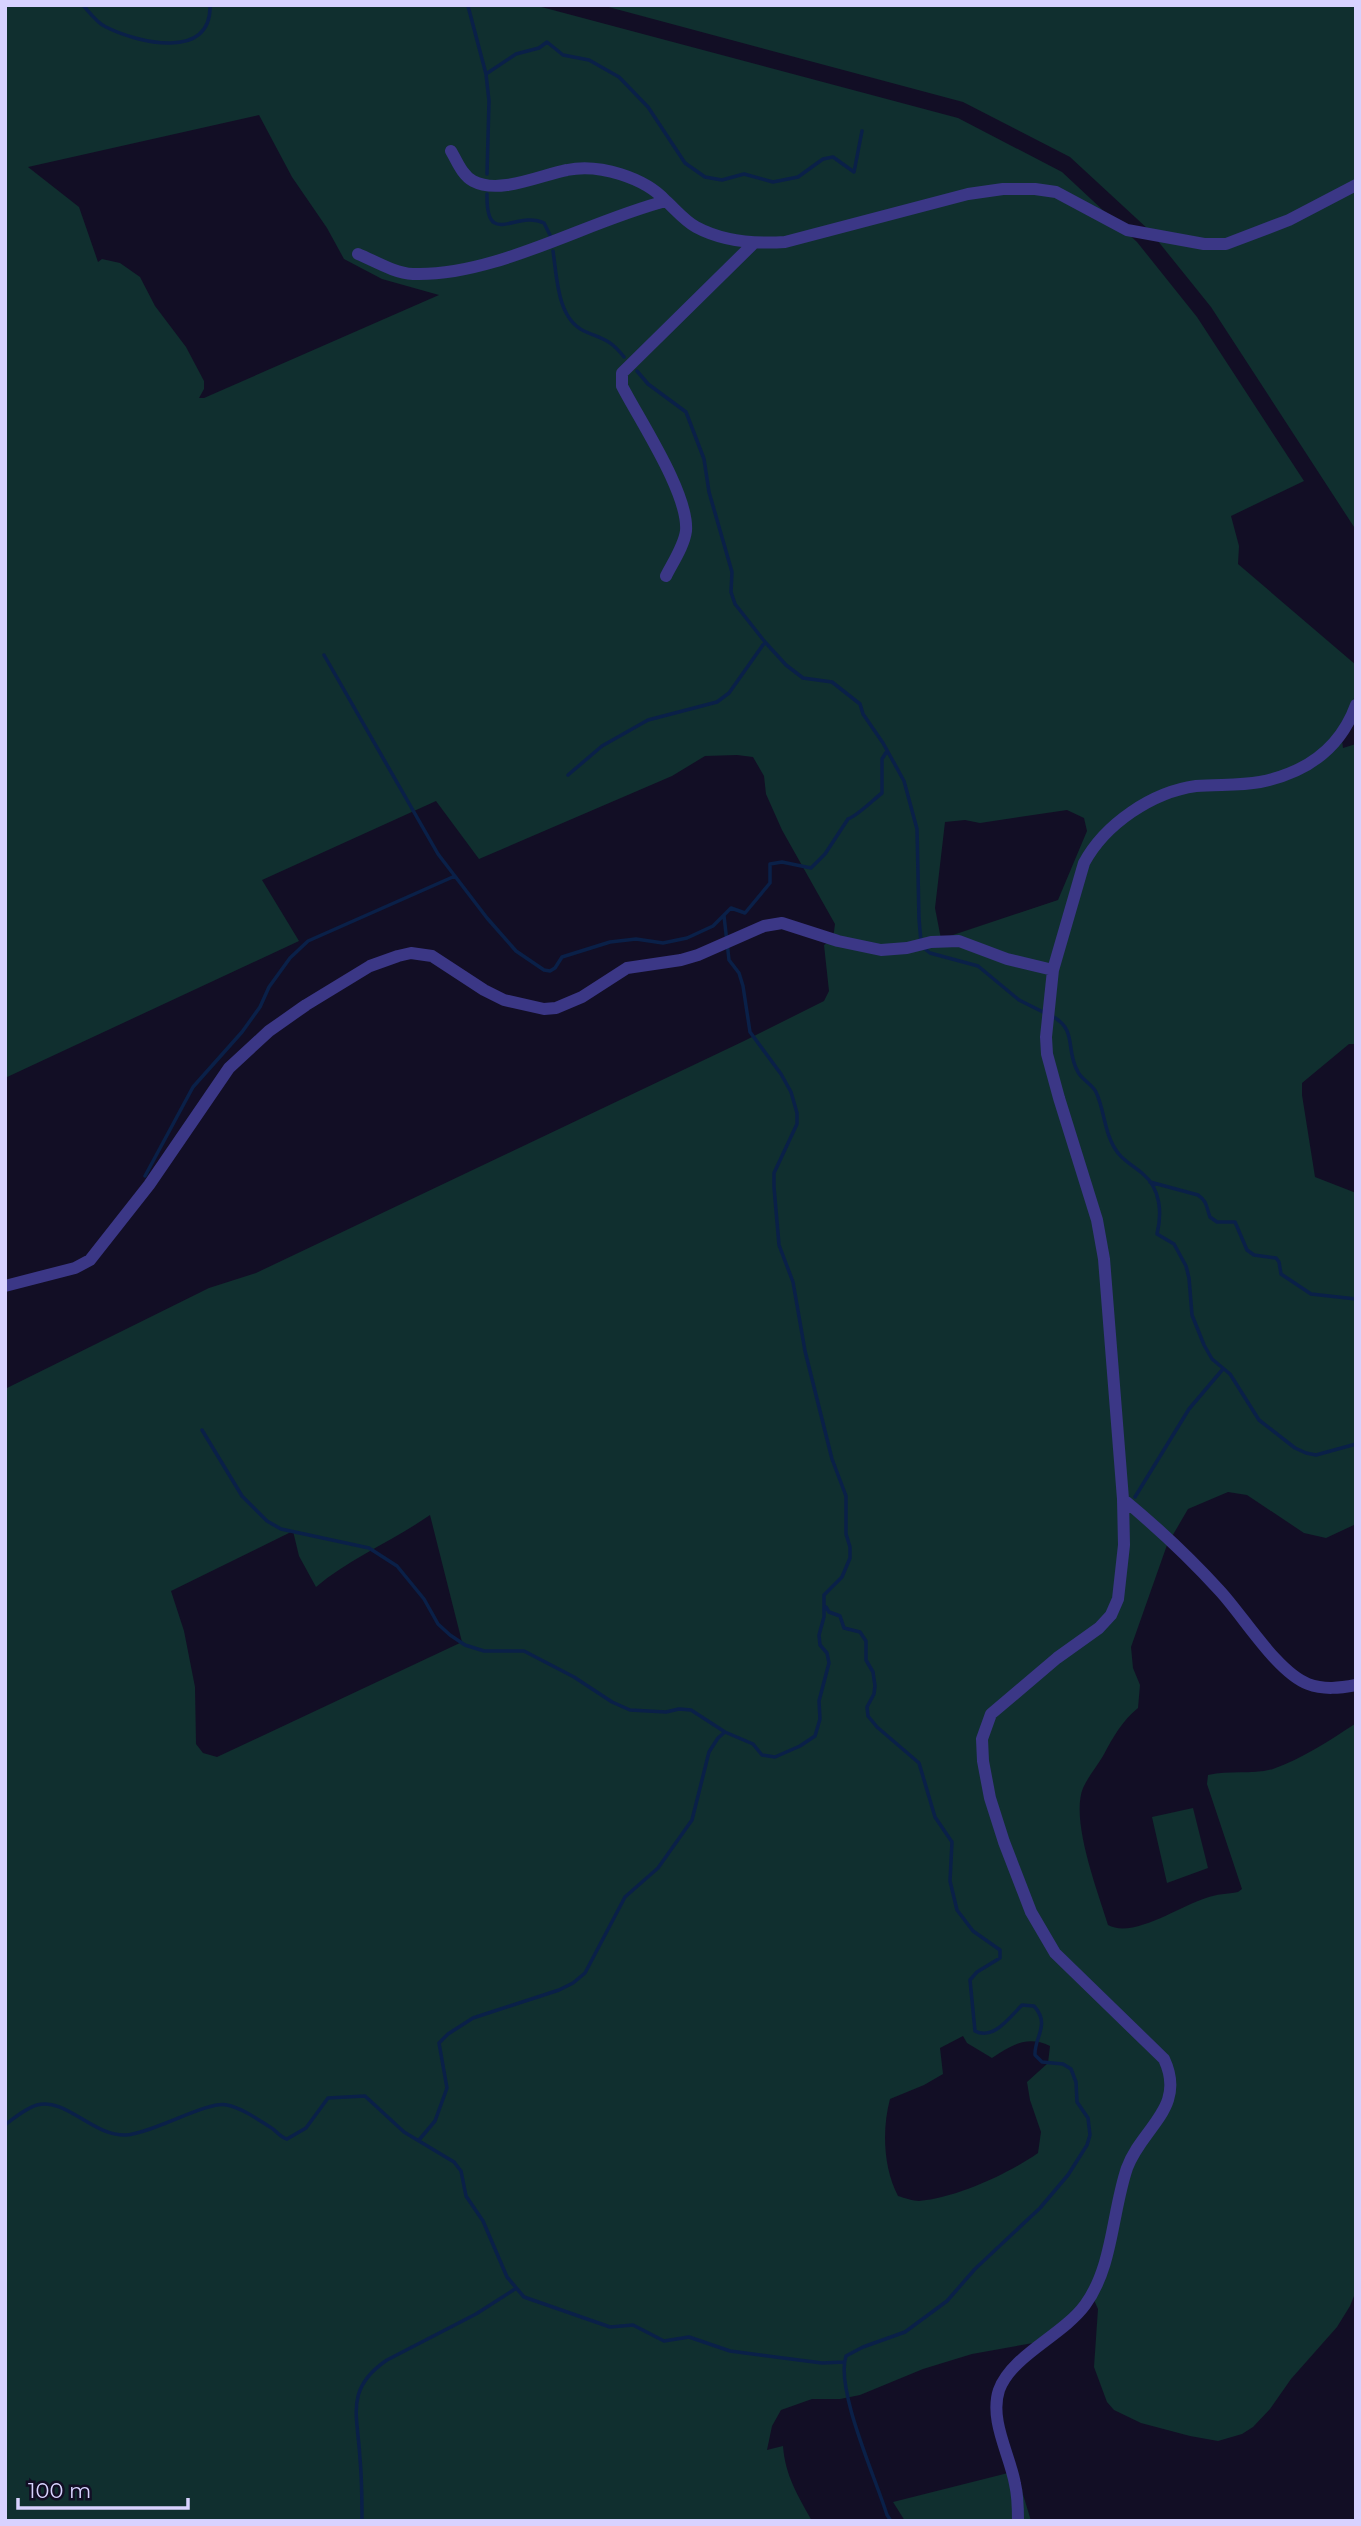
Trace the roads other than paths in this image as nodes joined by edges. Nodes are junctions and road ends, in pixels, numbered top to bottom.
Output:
1 (451, 151) dead end
2 (1356, 186) edge
3 (666, 201) junction
4 (754, 243) junction
5 (358, 254) dead end
6 (666, 576) dead end
7 (1356, 705) edge
8 (1053, 970) junction
9 (5, 1286) edge
10 (1123, 1499) junction
11 (1356, 1685) edge
12 (1018, 2521) edge

1 - 3 street
2 - 4 street
3 - 4 street
3 - 5 street
4 - 6 street
7 - 8 street
8 - 9 street
8 - 10 street
10 - 11 street
10 - 12 street

